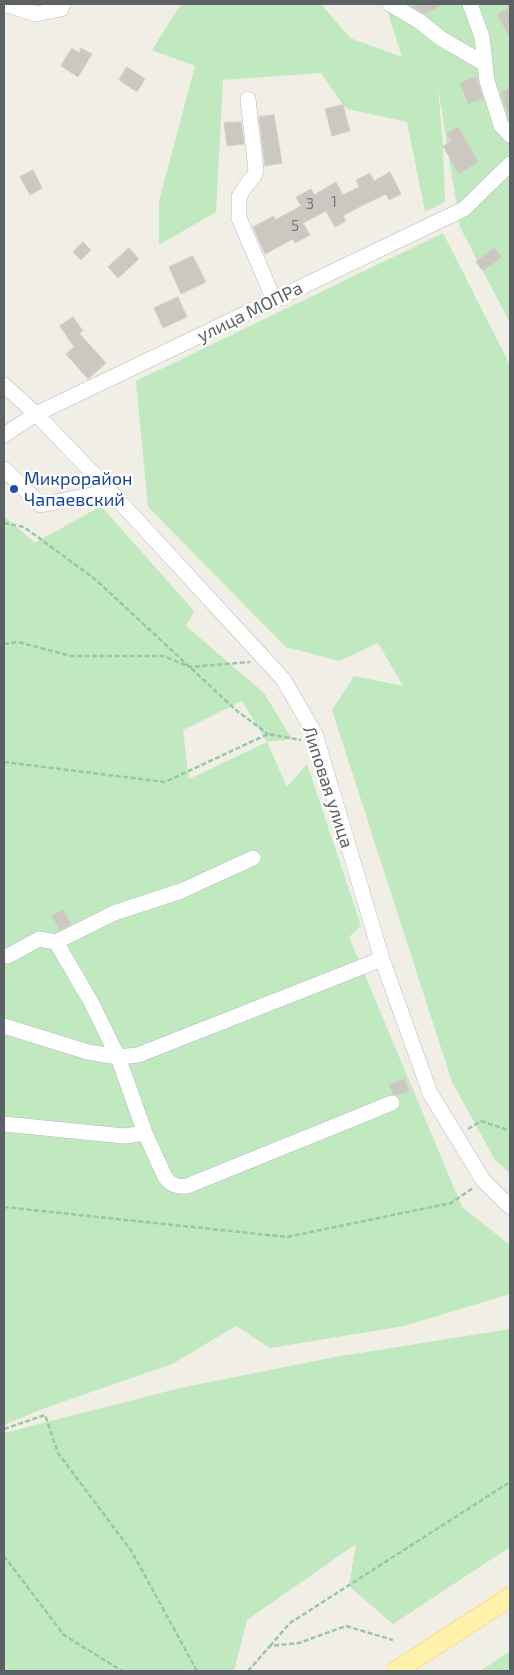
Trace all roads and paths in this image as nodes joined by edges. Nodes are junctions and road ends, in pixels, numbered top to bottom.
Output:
1 (5, 4) edge
2 (63, 4) edge
3 (390, 4) edge
4 (470, 4) edge
5 (485, 64) junction
6 (248, 99) dead end
7 (510, 136) edge
8 (510, 164) edge
9 (274, 300) junction
10 (4, 384) edge
11 (36, 414) junction
12 (4, 435) edge
13 (4, 469) edge
14 (110, 491) junction
15 (4, 523) edge
16 (4, 644) edge
17 (264, 660) junction
18 (190, 667) junction
19 (268, 734) junction
20 (301, 740) dead end
21 (4, 762) edge
22 (253, 858) dead end
23 (56, 942) junction
24 (8, 956) dead end
25 (382, 959) junction
26 (4, 1026) edge
27 (118, 1057) junction
28 (392, 1103) dead end
29 (4, 1124) edge
30 (510, 1129) edge
31 (145, 1133) junction
32 (456, 1135) junction
33 (472, 1188) dead end
34 (4, 1207) edge
35 (510, 1207) edge
36 (4, 1429) edge
37 (510, 1482) edge
38 (4, 1556) edge
39 (510, 1597) edge
40 (393, 1640) dead end
41 (270, 1646) junction
42 (122, 1671) edge
43 (197, 1671) edge
44 (242, 1671) edge
45 (248, 1671) edge
46 (396, 1671) edge

1 - 2 street
3 - 5 street
4 - 5 street
5 - 7 street
6 - 9 street
8 - 9 street, улица МОПРа
9 - 11 street, улица МОПРа
10 - 11 street, Липовая улица
11 - 12 street, улица МОПРа
11 - 14 street, Липовая улица
13 - 14 street
14 - 17 street, Липовая улица
15 - 18 path
16 - 18 path
17 - 18 path
17 - 25 street, Липовая улица
18 - 19 path
19 - 20 path
19 - 21 path
22 - 23 street
23 - 24 street
23 - 27 street
25 - 27 street
25 - 32 street, Липовая улица
26 - 27 street
27 - 31 street
28 - 31 street
29 - 31 street
30 - 32 path
32 - 35 street, Липовая улица
33 - 34 path
36 - 43 path
37 - 41 path
38 - 42 path
39 - 46 main road
40 - 41 path
41 - 45 path
44 - 45 path

